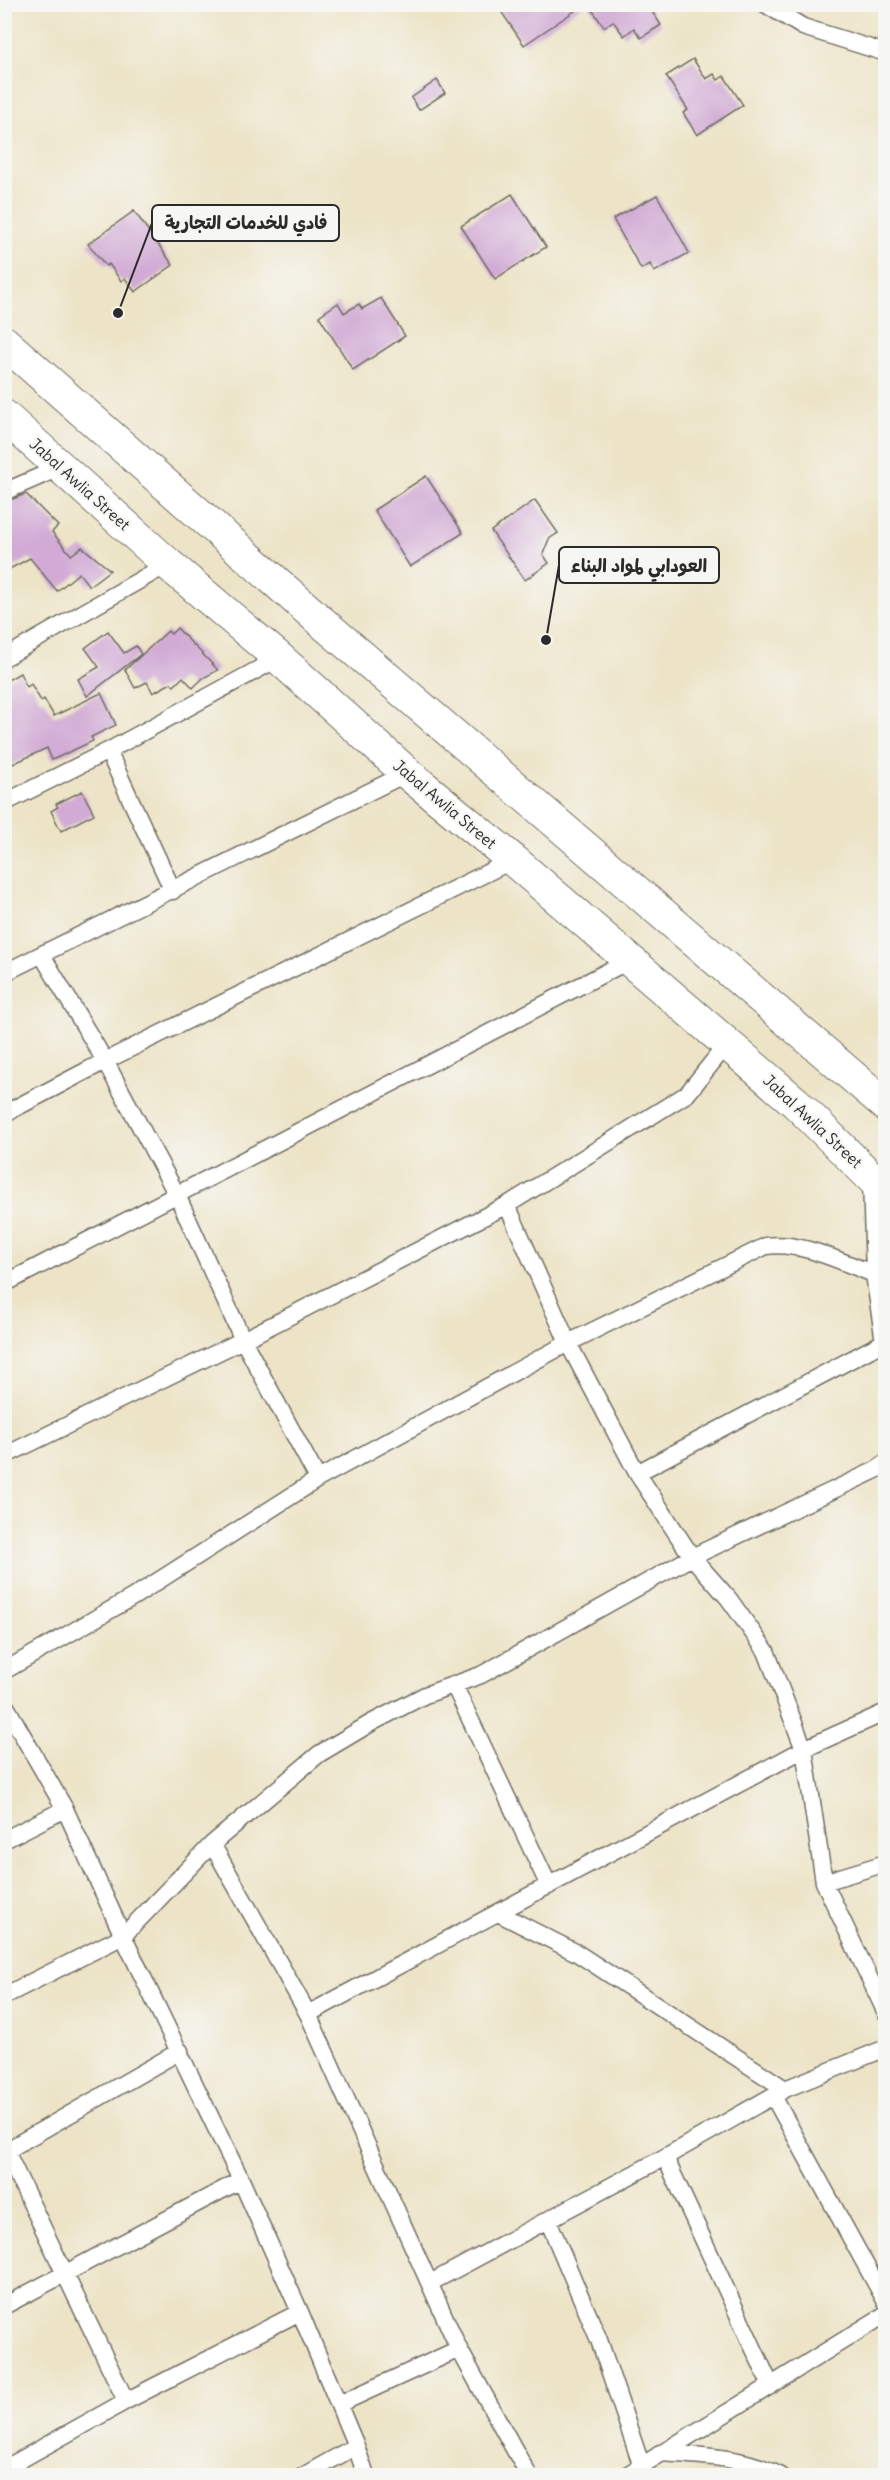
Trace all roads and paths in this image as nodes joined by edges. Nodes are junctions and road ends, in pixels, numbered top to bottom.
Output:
1 (765, 4) edge
2 (885, 53) edge
3 (4, 342) edge
4 (4, 416) edge
5 (61, 467) junction
6 (4, 492) edge
7 (168, 564) junction
8 (4, 658) edge
9 (279, 658) junction
10 (108, 751) junction
11 (407, 773) junction
12 (4, 803) edge
13 (513, 860) junction
14 (172, 891) junction
15 (42, 955) junction
16 (628, 961) junction
17 (4, 973) edge
18 (727, 1044) junction
19 (105, 1061) junction
20 (885, 1105) edge
21 (4, 1114) edge
22 (878, 1184) edge
23 (177, 1195) junction
24 (507, 1205) junction
25 (874, 1274) junction
26 (4, 1284) edge
27 (243, 1340) junction
28 (567, 1343) junction
29 (885, 1345) edge
30 (4, 1456) edge
31 (885, 1462) edge
32 (637, 1473) junction
33 (318, 1479) junction
34 (692, 1557) junction
35 (4, 1671) edge
36 (454, 1685) junction
37 (4, 1703) edge
38 (885, 1712) edge
39 (804, 1749) junction
40 (65, 1809) junction
41 (4, 1840) edge
42 (212, 1844) junction
43 (885, 1863) edge
44 (824, 1882) junction
45 (549, 1886) junction
46 (498, 1913) junction
47 (123, 1936) junction
48 (4, 1996) edge
49 (885, 2013) edge
50 (309, 2014) junction
51 (885, 2048) edge
52 (180, 2051) junction
53 (779, 2092) junction
54 (5, 2152) edge
55 (664, 2157) junction
56 (241, 2180) junction
57 (548, 2220) junction
58 (66, 2274) junction
59 (430, 2283) junction
60 (885, 2302) edge
61 (4, 2306) edge
62 (300, 2312) junction
63 (885, 2314) edge
64 (459, 2349) junction
65 (771, 2386) junction
66 (126, 2401) junction
67 (339, 2404) junction
68 (356, 2446) junction
69 (660, 2453) junction
70 (641, 2464) junction
71 (4, 2469) edge
72 (303, 2475) edge
73 (366, 2475) edge
74 (529, 2475) edge
75 (625, 2475) edge
76 (781, 2475) edge

1 - 2 street
3 - 20 highway
4 - 5 highway, Jabal Awlia Street
5 - 6 street
5 - 7 highway, Jabal Awlia Street
7 - 8 street
7 - 9 highway, Jabal Awlia Street
9 - 10 street
9 - 11 highway, Jabal Awlia Street
10 - 12 street
10 - 14 street
11 - 13 highway, Jabal Awlia Street
11 - 14 street
13 - 16 highway, Jabal Awlia Street
13 - 19 street
14 - 15 street
15 - 17 street
15 - 19 street
16 - 18 highway, Jabal Awlia Street
16 - 23 street
18 - 22 highway, Jabal Awlia Street
18 - 24 street
19 - 21 street
19 - 23 street
22 - 25 street
23 - 26 street
23 - 27 street
24 - 27 street
24 - 28 street
25 - 28 street
25 - 29 street
27 - 30 street
27 - 33 street
28 - 32 street
28 - 33 street
29 - 32 street
31 - 34 street
32 - 34 street
33 - 35 street
34 - 36 street
34 - 39 street
36 - 42 street
36 - 45 street
37 - 40 street
38 - 39 street
39 - 44 street
39 - 45 street
40 - 41 street
40 - 47 street
42 - 47 street
42 - 50 street
43 - 44 street
44 - 49 street
45 - 46 street
46 - 50 street
46 - 53 street
47 - 48 street
47 - 52 street
50 - 59 street
51 - 53 street
52 - 54 street
52 - 56 street
53 - 55 street
53 - 60 street
54 - 58 street
55 - 57 street
55 - 65 street
56 - 58 street
56 - 62 street
57 - 59 street
57 - 70 street
58 - 61 street
58 - 66 street
59 - 64 street
62 - 66 street
62 - 67 street
63 - 65 street
64 - 67 street
64 - 74 street
65 - 69 street
66 - 71 street
67 - 68 street
68 - 72 street
68 - 73 street
69 - 70 street
69 - 76 street
70 - 75 street

